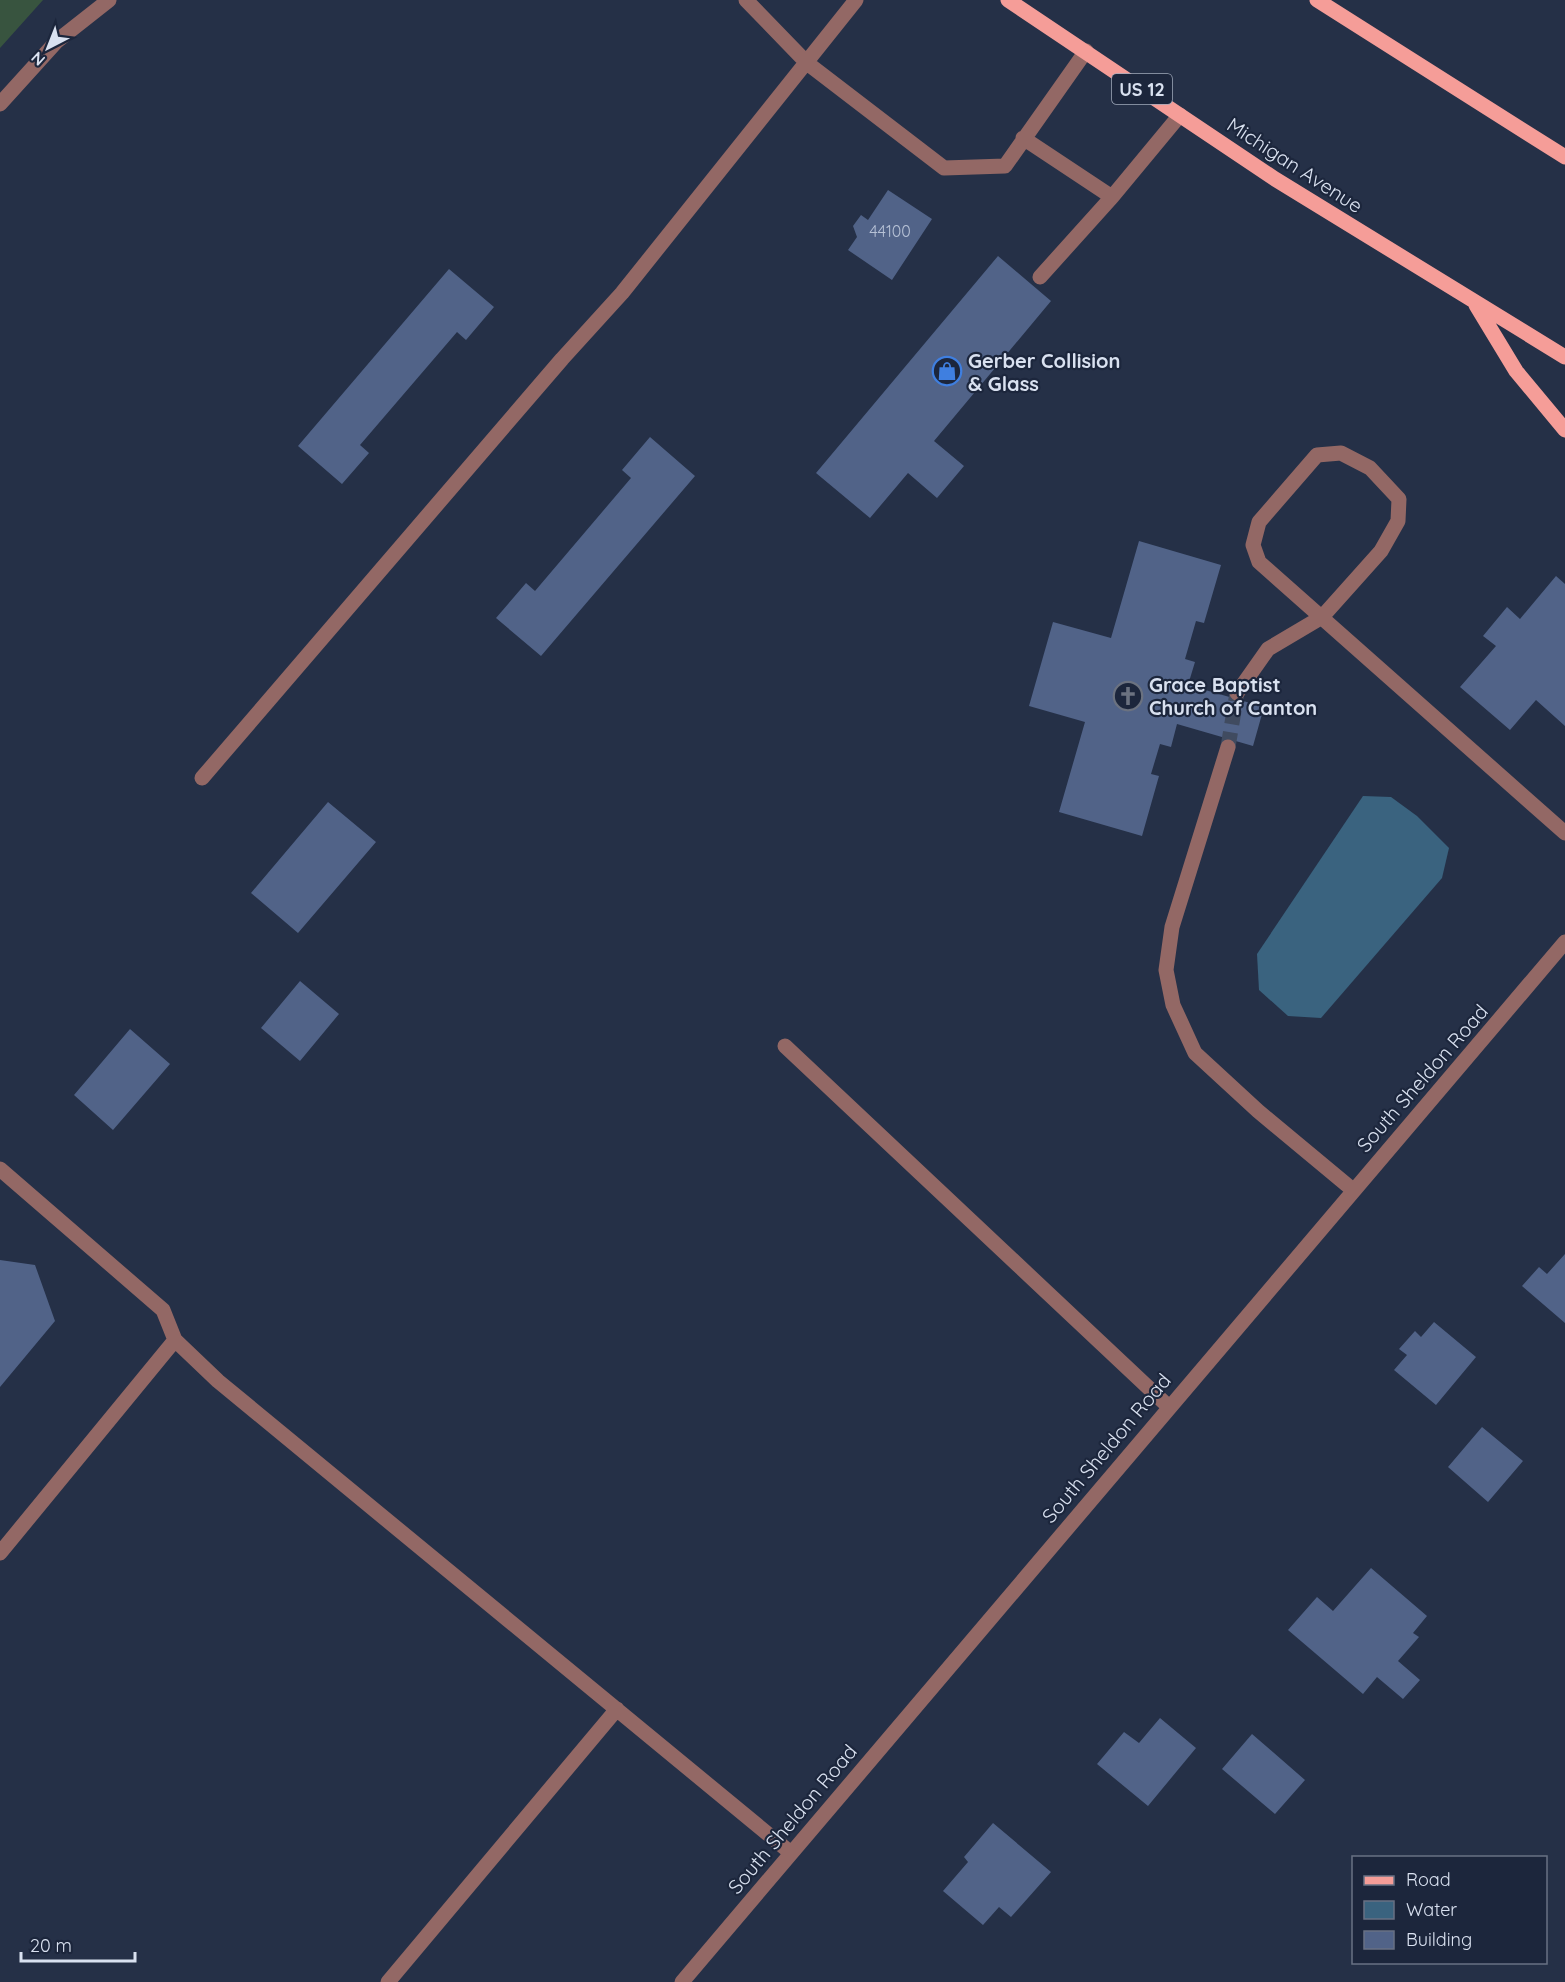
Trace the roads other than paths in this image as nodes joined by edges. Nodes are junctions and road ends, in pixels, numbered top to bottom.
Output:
1 (109, 0) edge
2 (746, 0) edge
3 (856, 0) edge
4 (1008, 0) edge
5 (1317, 0) edge
6 (1086, 51) junction
7 (807, 63) junction
8 (0, 104) edge
9 (1180, 115) junction
10 (1023, 138) junction
11 (1565, 157) edge
12 (1112, 198) junction
13 (1040, 277) dead end
14 (1474, 303) junction
15 (1565, 357) edge
16 (1565, 430) edge
17 (1322, 617) junction
18 (1238, 693) tunnel mouth
19 (1228, 747) tunnel mouth
20 (202, 778) dead end
21 (1565, 834) edge
22 (1565, 942) edge
23 (785, 1046) dead end
24 (0, 1169) edge
25 (1353, 1190) junction
26 (175, 1340) junction
27 (1169, 1407) junction
28 (0, 1553) edge
29 (616, 1709) junction
30 (791, 1853) junction
31 (388, 1982) edge
32 (682, 1982) edge

1 - 8 street
2 - 7 street
3 - 7 street
4 - 6 main road, Michigan Avenue / US 12
5 - 11 main road
6 - 9 main road, Michigan Avenue / US 12
6 - 10 street
7 - 10 street
7 - 20 street
9 - 12 street
9 - 14 main road, Michigan Avenue / US 12
10 - 12 street
12 - 13 street
14 - 15 main road, Michigan Avenue / US 12
14 - 16 main road
17 - 17 street
17 - 18 street
17 - 21 street
19 - 25 street
22 - 25 street, South Sheldon Road
23 - 27 street
24 - 26 street
25 - 27 street, South Sheldon Road
26 - 28 street
26 - 29 street
27 - 30 street, South Sheldon Road
29 - 30 street
29 - 31 street
30 - 32 street, South Sheldon Road

